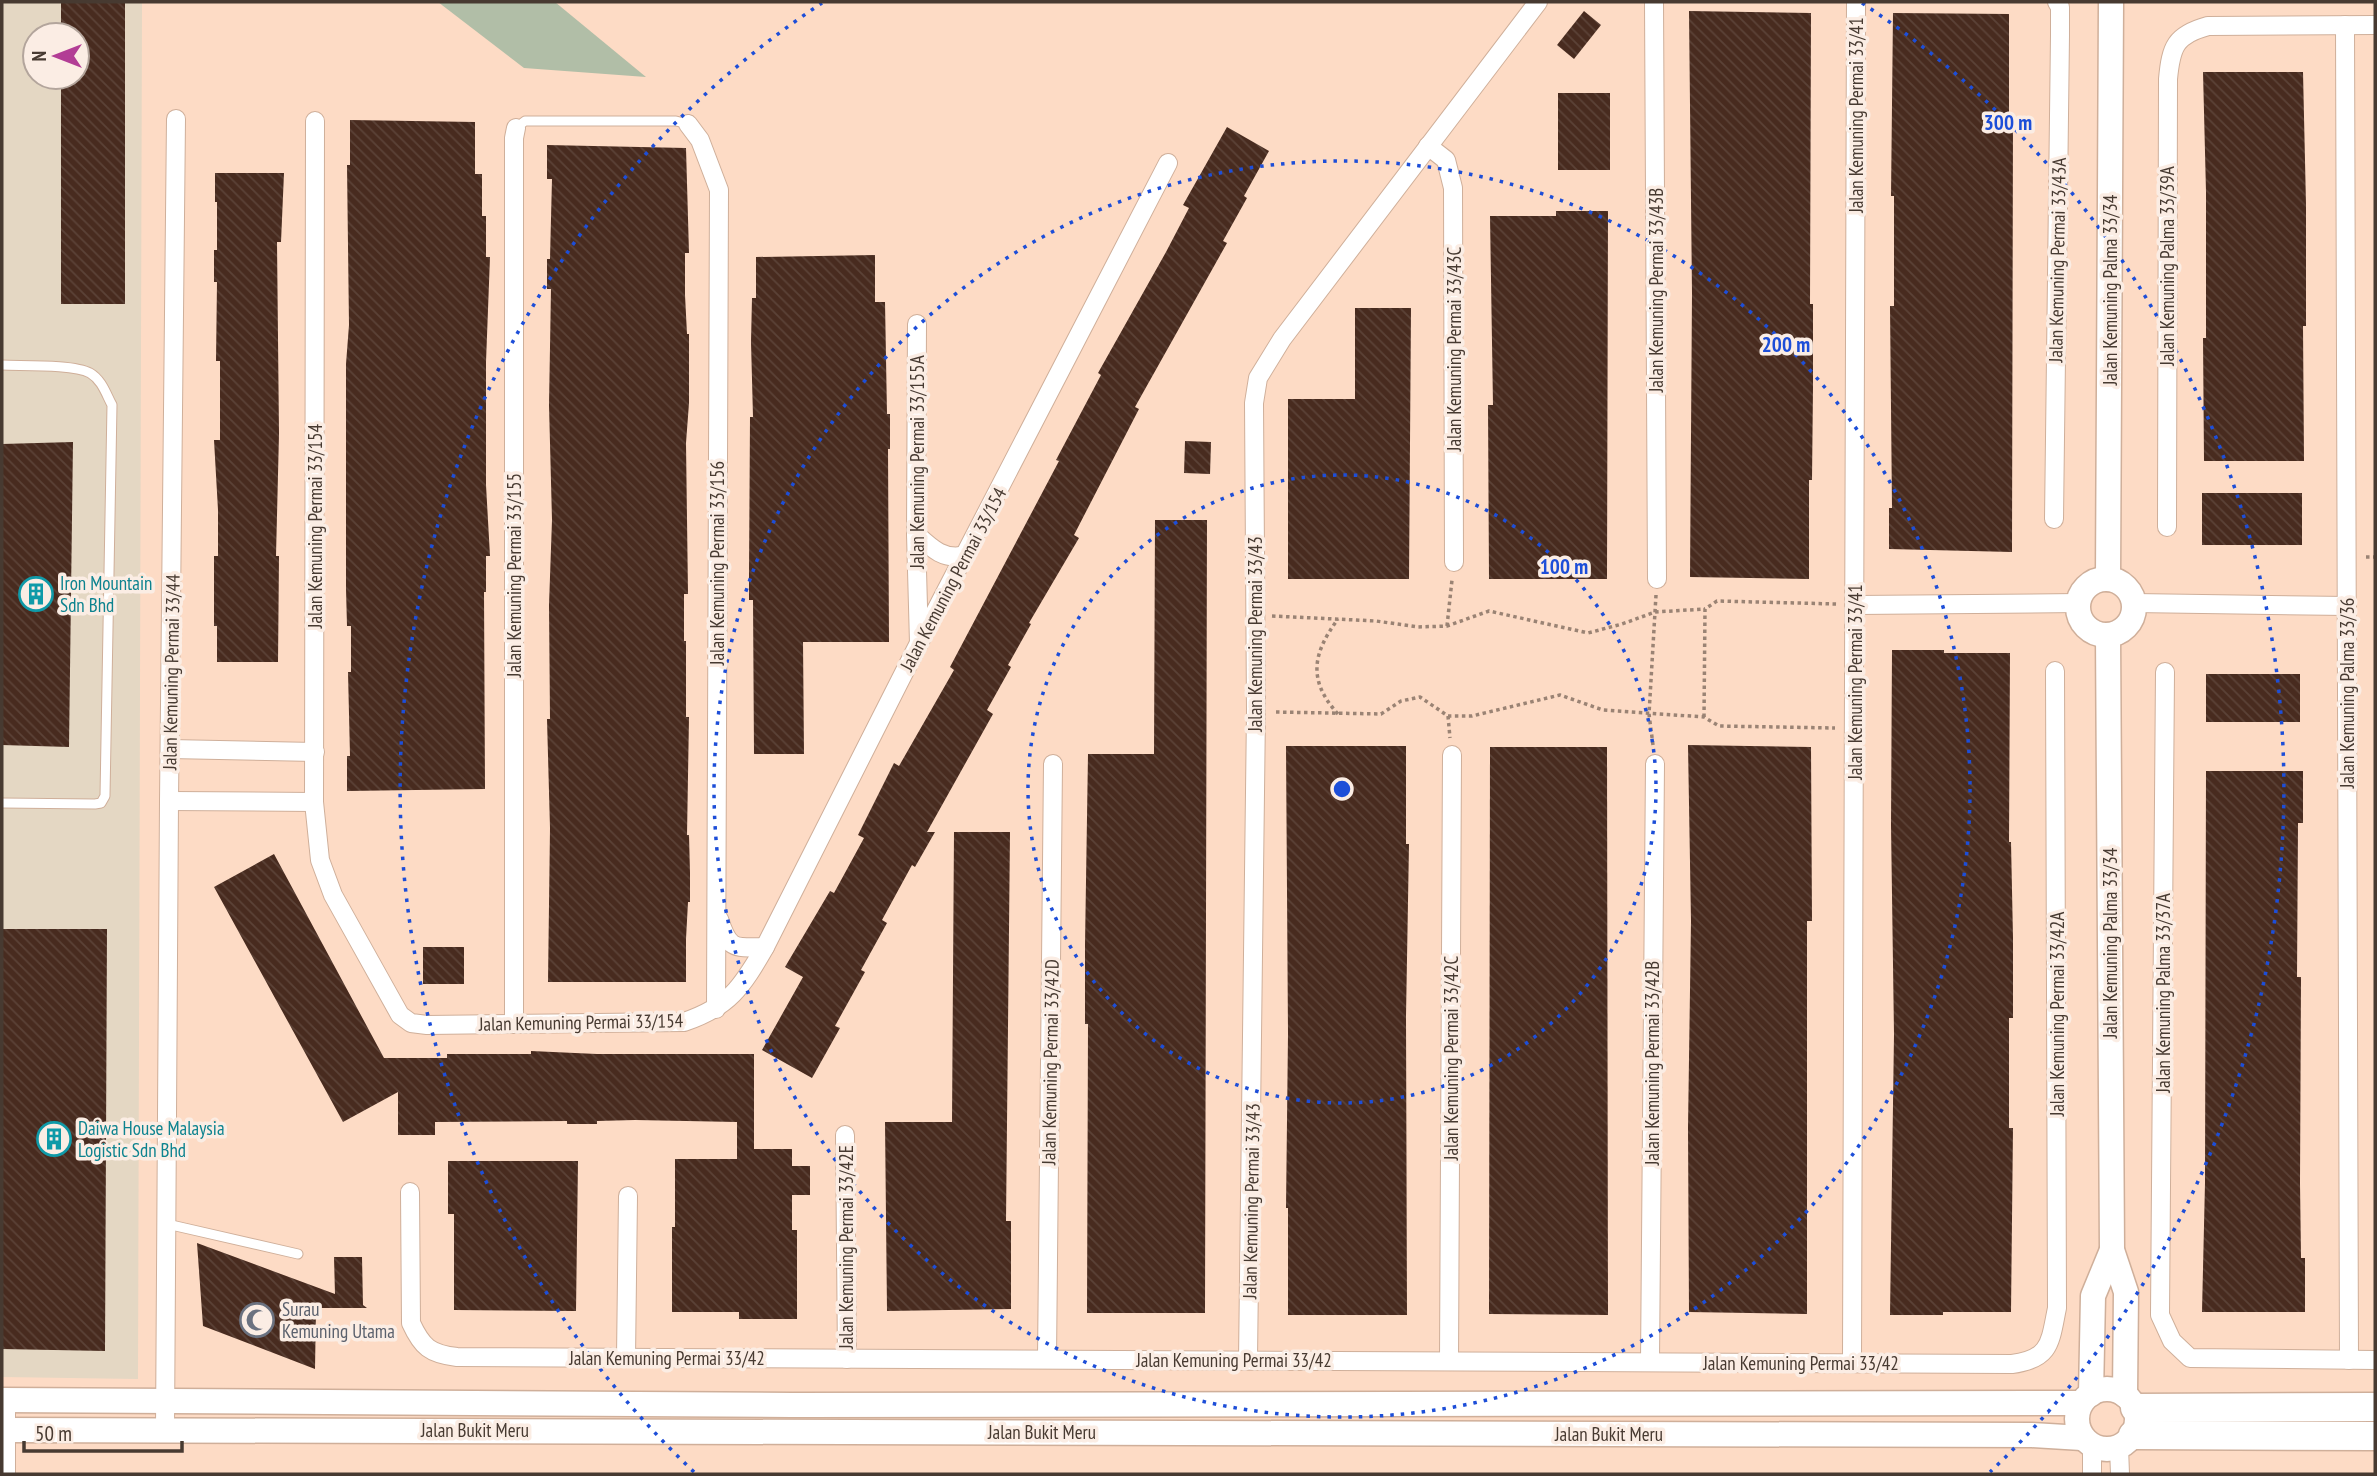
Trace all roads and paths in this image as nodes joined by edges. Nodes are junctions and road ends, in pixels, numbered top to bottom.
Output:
1 (1538, 2) edge
2 (1654, 2) edge
3 (1856, 2) edge
4 (2057, 2) edge
5 (2111, 2) edge
6 (2345, 25) junction
7 (2375, 25) edge
8 (176, 119) dead end
9 (315, 121) dead end
10 (688, 124) joint
11 (516, 128) joint
12 (1428, 146) junction
13 (1168, 163) dead end
14 (917, 324) dead end
15 (2, 365) edge
16 (2054, 519) dead end
17 (2167, 527) dead end
18 (916, 534) junction
19 (966, 555) junction
20 (1454, 562) joint
21 (1657, 579) joint
22 (2108, 579) junction
23 (2079, 603) junction
24 (2134, 603) junction
25 (1856, 605) junction
26 (2347, 606) junction
27 (1705, 609) junction
28 (1655, 612) junction
29 (1255, 615) junction
30 (1339, 619) junction
31 (1447, 626) junction
32 (2108, 635) junction
33 (919, 643) junction
34 (2055, 671) dead end
35 (2165, 672) dead end
36 (1256, 711) junction
37 (1338, 713) junction
38 (1649, 713) junction
39 (1704, 717) junction
40 (1855, 729) junction
41 (170, 749) junction
42 (315, 752) junction
43 (1452, 755) dead end
44 (1052, 764) dead end
45 (1655, 764) joint
46 (169, 802) junction
47 (314, 802) junction
48 (2, 803) edge
49 (715, 907) junction
50 (765, 947) junction
51 (716, 1009) junction
52 (514, 1024) junction
53 (845, 1135) dead end
54 (410, 1192) dead end
55 (628, 1196) dead end
56 (167, 1224) junction
57 (2112, 1250) junction
58 (298, 1254) dead end
59 (2042, 1354) joint
60 (626, 1358) junction
61 (847, 1359) junction
62 (1047, 1359) junction
63 (1248, 1360) junction
64 (2349, 1360) junction
65 (2375, 1360) edge
66 (1449, 1362) junction
67 (1650, 1362) junction
68 (1852, 1363) junction
69 (2086, 1398) junction
70 (4, 1400) edge
71 (166, 1400) junction
72 (2375, 1406) edge
73 (2128, 1421) junction
74 (4, 1430) edge
75 (165, 1430) junction
76 (2375, 1436) edge
77 (2087, 1442) junction
78 (6, 1474) edge
79 (2092, 1474) edge
80 (2120, 1474) edge

1 - 12 street, Jalan Kemuning Permai 33/43
2 - 21 street, Jalan Kemuning Permai 33/43B
3 - 25 street, Jalan Kemuning Permai 33/41
4 - 16 street, Jalan Kemuning Permai 33/43A
5 - 22 main road, Jalan Kemuning Palma 33/34
6 - 7 street
6 - 17 street, Jalan Kemuning Palma 33/39A
6 - 26 street, Jalan Kemuning Palma 33/36
8 - 41 street, Jalan Kemuning Permai 33/44
9 - 42 street, Jalan Kemuning Permai 33/154
10 - 11 lane
10 - 49 street, Jalan Kemuning Permai 33/156
11 - 52 street, Jalan Kemuning Permai 33/155
12 - 20 street, Jalan Kemuning Permai 33/43C
12 - 29 street, Jalan Kemuning Permai 33/43
13 - 19 street, Jalan Kemuning Permai 33/154
14 - 18 street, Jalan Kemuning Permai 33/155A
15 - 48 lane
18 - 19 street
18 - 33 street, Jalan Kemuning Permai 33/155A
19 - 33 street, Jalan Kemuning Permai 33/154
20 - 31 path
21 - 28 path
22 - 23 main road
22 - 24 main road
23 - 25 street
23 - 32 main road
24 - 26 street
24 - 32 main road
25 - 27 path
25 - 40 street, Jalan Kemuning Permai 33/41
26 - 64 street, Jalan Kemuning Palma 33/36
27 - 28 path
27 - 39 path
28 - 31 path
28 - 38 path
29 - 30 path
29 - 36 street, Jalan Kemuning Permai 33/43
30 - 31 path
30 - 37 path
32 - 57 main road, Jalan Kemuning Palma 33/34
33 - 50 street, Jalan Kemuning Permai 33/154
34 - 59 street, Jalan Kemuning Permai 33/42A
35 - 64 street, Jalan Kemuning Palma 33/37A
36 - 37 path
36 - 63 street, Jalan Kemuning Permai 33/43
37 - 38 path
38 - 39 path
38 - 45 path
39 - 40 path
40 - 68 street, Jalan Kemuning Permai 33/41
41 - 42 street
41 - 46 street, Jalan Kemuning Permai 33/44
42 - 47 street, Jalan Kemuning Permai 33/154
43 - 66 street, Jalan Kemuning Permai 33/42C
44 - 62 street, Jalan Kemuning Permai 33/42D
45 - 67 street, Jalan Kemuning Permai 33/42B
46 - 47 street
46 - 56 street, Jalan Kemuning Permai 33/44
47 - 52 street, Jalan Kemuning Permai 33/154
49 - 50 street
49 - 51 street, Jalan Kemuning Permai 33/156
50 - 51 street, Jalan Kemuning Permai 33/154
51 - 52 street, Jalan Kemuning Permai 33/154
53 - 61 street, Jalan Kemuning Permai 33/42E
54 - 60 street, Jalan Kemuning Permai 33/42
55 - 60 street
56 - 58 lane
56 - 71 street, Jalan Kemuning Permai 33/44
57 - 69 main road, Jalan Kemuning Palma 33/34
57 - 73 main road, Jalan Kemuning Palma 33/34
59 - 68 street, Jalan Kemuning Permai 33/42
60 - 61 street, Jalan Kemuning Permai 33/42
61 - 62 street, Jalan Kemuning Permai 33/42
62 - 63 street, Jalan Kemuning Permai 33/42
63 - 66 street, Jalan Kemuning Permai 33/42
64 - 65 street
66 - 67 street, Jalan Kemuning Permai 33/42
67 - 68 street, Jalan Kemuning Permai 33/42
69 - 71 main road, Jalan Bukit Meru
69 - 73 main road
69 - 77 main road
70 - 71 main road, Jalan Bukit Meru
70 - 74 street
71 - 75 street, Jalan Kemuning Permai 33/44
72 - 73 main road
73 - 76 main road
73 - 77 main road
73 - 80 street
74 - 75 main road, Jalan Bukit Meru
74 - 78 street
75 - 77 main road, Jalan Bukit Meru
77 - 79 street

